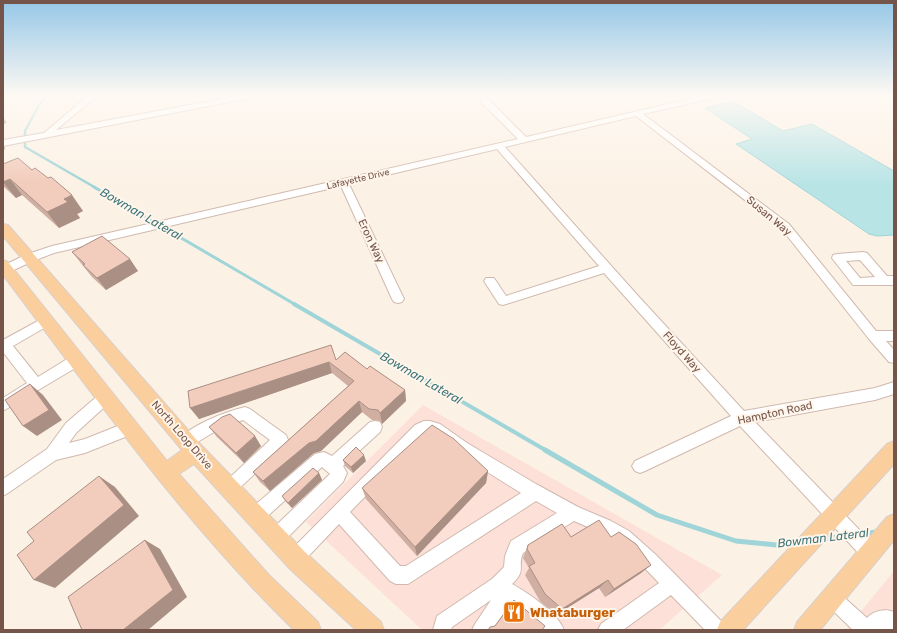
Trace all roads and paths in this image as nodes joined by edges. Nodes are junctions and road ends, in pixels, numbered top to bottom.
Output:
1 (57, 125) edge
2 (93, 125) edge
3 (509, 125) edge
4 (592, 125) edge
5 (652, 125) edge
6 (47, 133) junction
7 (524, 140) junction
8 (3, 143) edge
9 (499, 146) junction
10 (344, 182) junction
11 (3, 228) edge
12 (29, 258) junction
13 (4, 268) edge
14 (606, 268) junction
15 (490, 280) dead end
16 (398, 299) dead end
17 (47, 321) junction
18 (873, 336) junction
19 (894, 336) edge
20 (4, 346) edge
21 (894, 358) edge
22 (77, 360) junction
23 (36, 385) junction
24 (894, 388) edge
25 (106, 397) junction
26 (3, 405) edge
27 (742, 418) junction
28 (130, 428) junction
29 (375, 428) dead end
30 (191, 447) junction
31 (894, 450) edge
32 (52, 454) junction
33 (332, 466) junction
34 (640, 466) dead end
35 (165, 473) junction
36 (3, 488) edge
37 (229, 488) junction
38 (534, 493) junction
39 (339, 512) junction
40 (573, 513) junction
41 (255, 516) junction
42 (833, 516) junction
43 (276, 537) junction
44 (881, 539) edge
45 (295, 558) junction
46 (672, 584) junction
47 (502, 589) junction
48 (832, 598) junction
49 (894, 622) edge
50 (310, 630) edge
51 (373, 630) edge
52 (442, 630) edge
53 (481, 630) edge
54 (555, 630) edge
55 (607, 630) edge
56 (718, 630) edge
57 (728, 630) edge
58 (805, 630) edge
59 (867, 630) edge

1 - 6 street
2 - 6 street
3 - 7 street
4 - 7 street, Lafayette Drive
5 - 18 street, Susan Way
6 - 8 street
7 - 9 street, Lafayette Drive
9 - 10 street, Lafayette Drive
9 - 14 street, Floyd Way
10 - 12 street, Lafayette Drive
10 - 16 street, Eron Way
11 - 12 main road, North Loop Drive
12 - 13 street, Lafayette Drive
12 - 30 main road, North Loop Drive
13 - 17 main road
14 - 15 street
14 - 27 street, Floyd Way
17 - 20 street
17 - 22 main road
18 - 19 street
18 - 21 street, Susan Way
20 - 23 street
22 - 23 street
22 - 25 main road
23 - 26 street
24 - 27 street, Hampton Road
25 - 28 main road
25 - 32 street
27 - 34 street, Hampton Road
27 - 42 street, Floyd Way
28 - 32 street
28 - 35 main road
29 - 33 street
30 - 35 main road
30 - 37 main road, North Loop Drive
30 - 37 street
31 - 42 main road
32 - 36 street
33 - 41 street
33 - 43 street
35 - 50 main road
37 - 41 main road, North Loop Drive
38 - 39 street
38 - 39 street
38 - 40 street
39 - 45 street
40 - 46 street
40 - 47 street
41 - 43 main road, North Loop Drive
42 - 44 street, Floyd Way
42 - 57 main road
43 - 45 main road, North Loop Drive
44 - 48 main road
45 - 51 main road, North Loop Drive
46 - 55 street
46 - 56 street
47 - 52 street
47 - 53 street
47 - 54 street
48 - 58 main road
48 - 59 street
49 - 59 street

